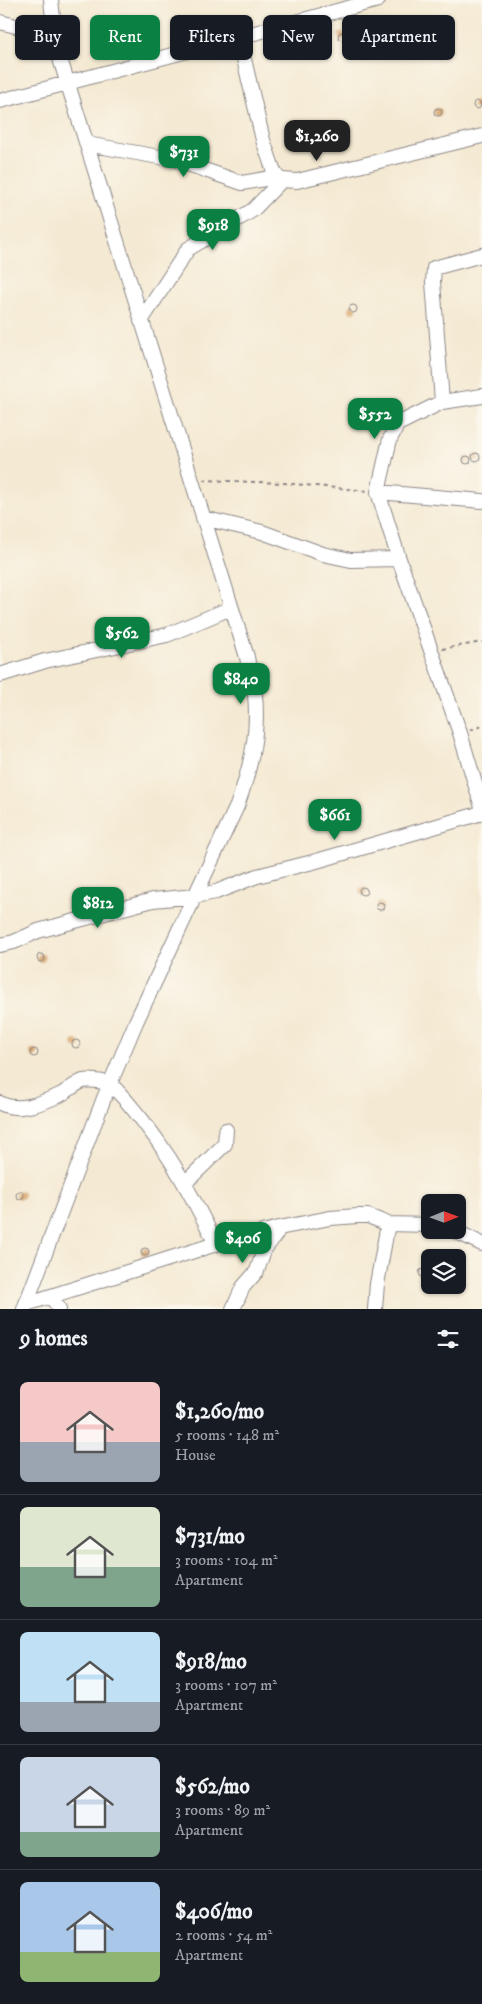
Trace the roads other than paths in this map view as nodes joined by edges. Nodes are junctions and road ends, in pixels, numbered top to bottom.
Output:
1 (51, 0) edge
2 (378, 0) edge
3 (53, 15) edge
4 (0, 22) edge
5 (15, 26) edge
6 (253, 34) edge
7 (170, 57) edge
8 (62, 60) edge
9 (244, 60) edge
10 (68, 84) junction
11 (0, 101) edge
12 (482, 136) edge
13 (86, 144) junction
14 (280, 179) junction
15 (482, 255) edge
16 (141, 321) junction
17 (482, 396) edge
18 (442, 402) junction
19 (378, 492) junction
20 (482, 501) edge
21 (203, 518) junction
22 (399, 559) junction
23 (231, 608) junction
24 (0, 675) edge
25 (482, 807) edge
26 (482, 813) edge
27 (195, 896) junction
28 (0, 945) edge
29 (110, 1083) junction
30 (0, 1103) edge
31 (226, 1130) dead end
32 (185, 1183) junction
33 (388, 1224) junction
34 (421, 1225) edge
35 (278, 1228) junction
36 (466, 1236) edge
37 (216, 1244) junction
38 (482, 1244) edge
39 (52, 1297) junction
40 (25, 1306) edge
41 (59, 1309) edge
42 (233, 1309) edge
43 (375, 1309) edge

1 - 3 street
2 - 6 street
4 - 5 street
7 - 10 street
8 - 10 street
9 - 14 street
10 - 11 street
10 - 13 street
12 - 14 street
13 - 14 street
13 - 16 street
14 - 16 street
15 - 18 street
16 - 21 street
17 - 18 street
18 - 19 street
19 - 20 street
19 - 22 street
21 - 22 street
21 - 23 street
22 - 25 street
23 - 24 street
23 - 27 street
26 - 27 street
27 - 28 street
27 - 29 street
29 - 30 street
29 - 32 street
29 - 40 street
31 - 32 street
32 - 37 street
33 - 34 street
33 - 35 street
33 - 43 street
35 - 37 street
35 - 42 street
36 - 38 street
37 - 39 street
39 - 40 street
39 - 41 street

